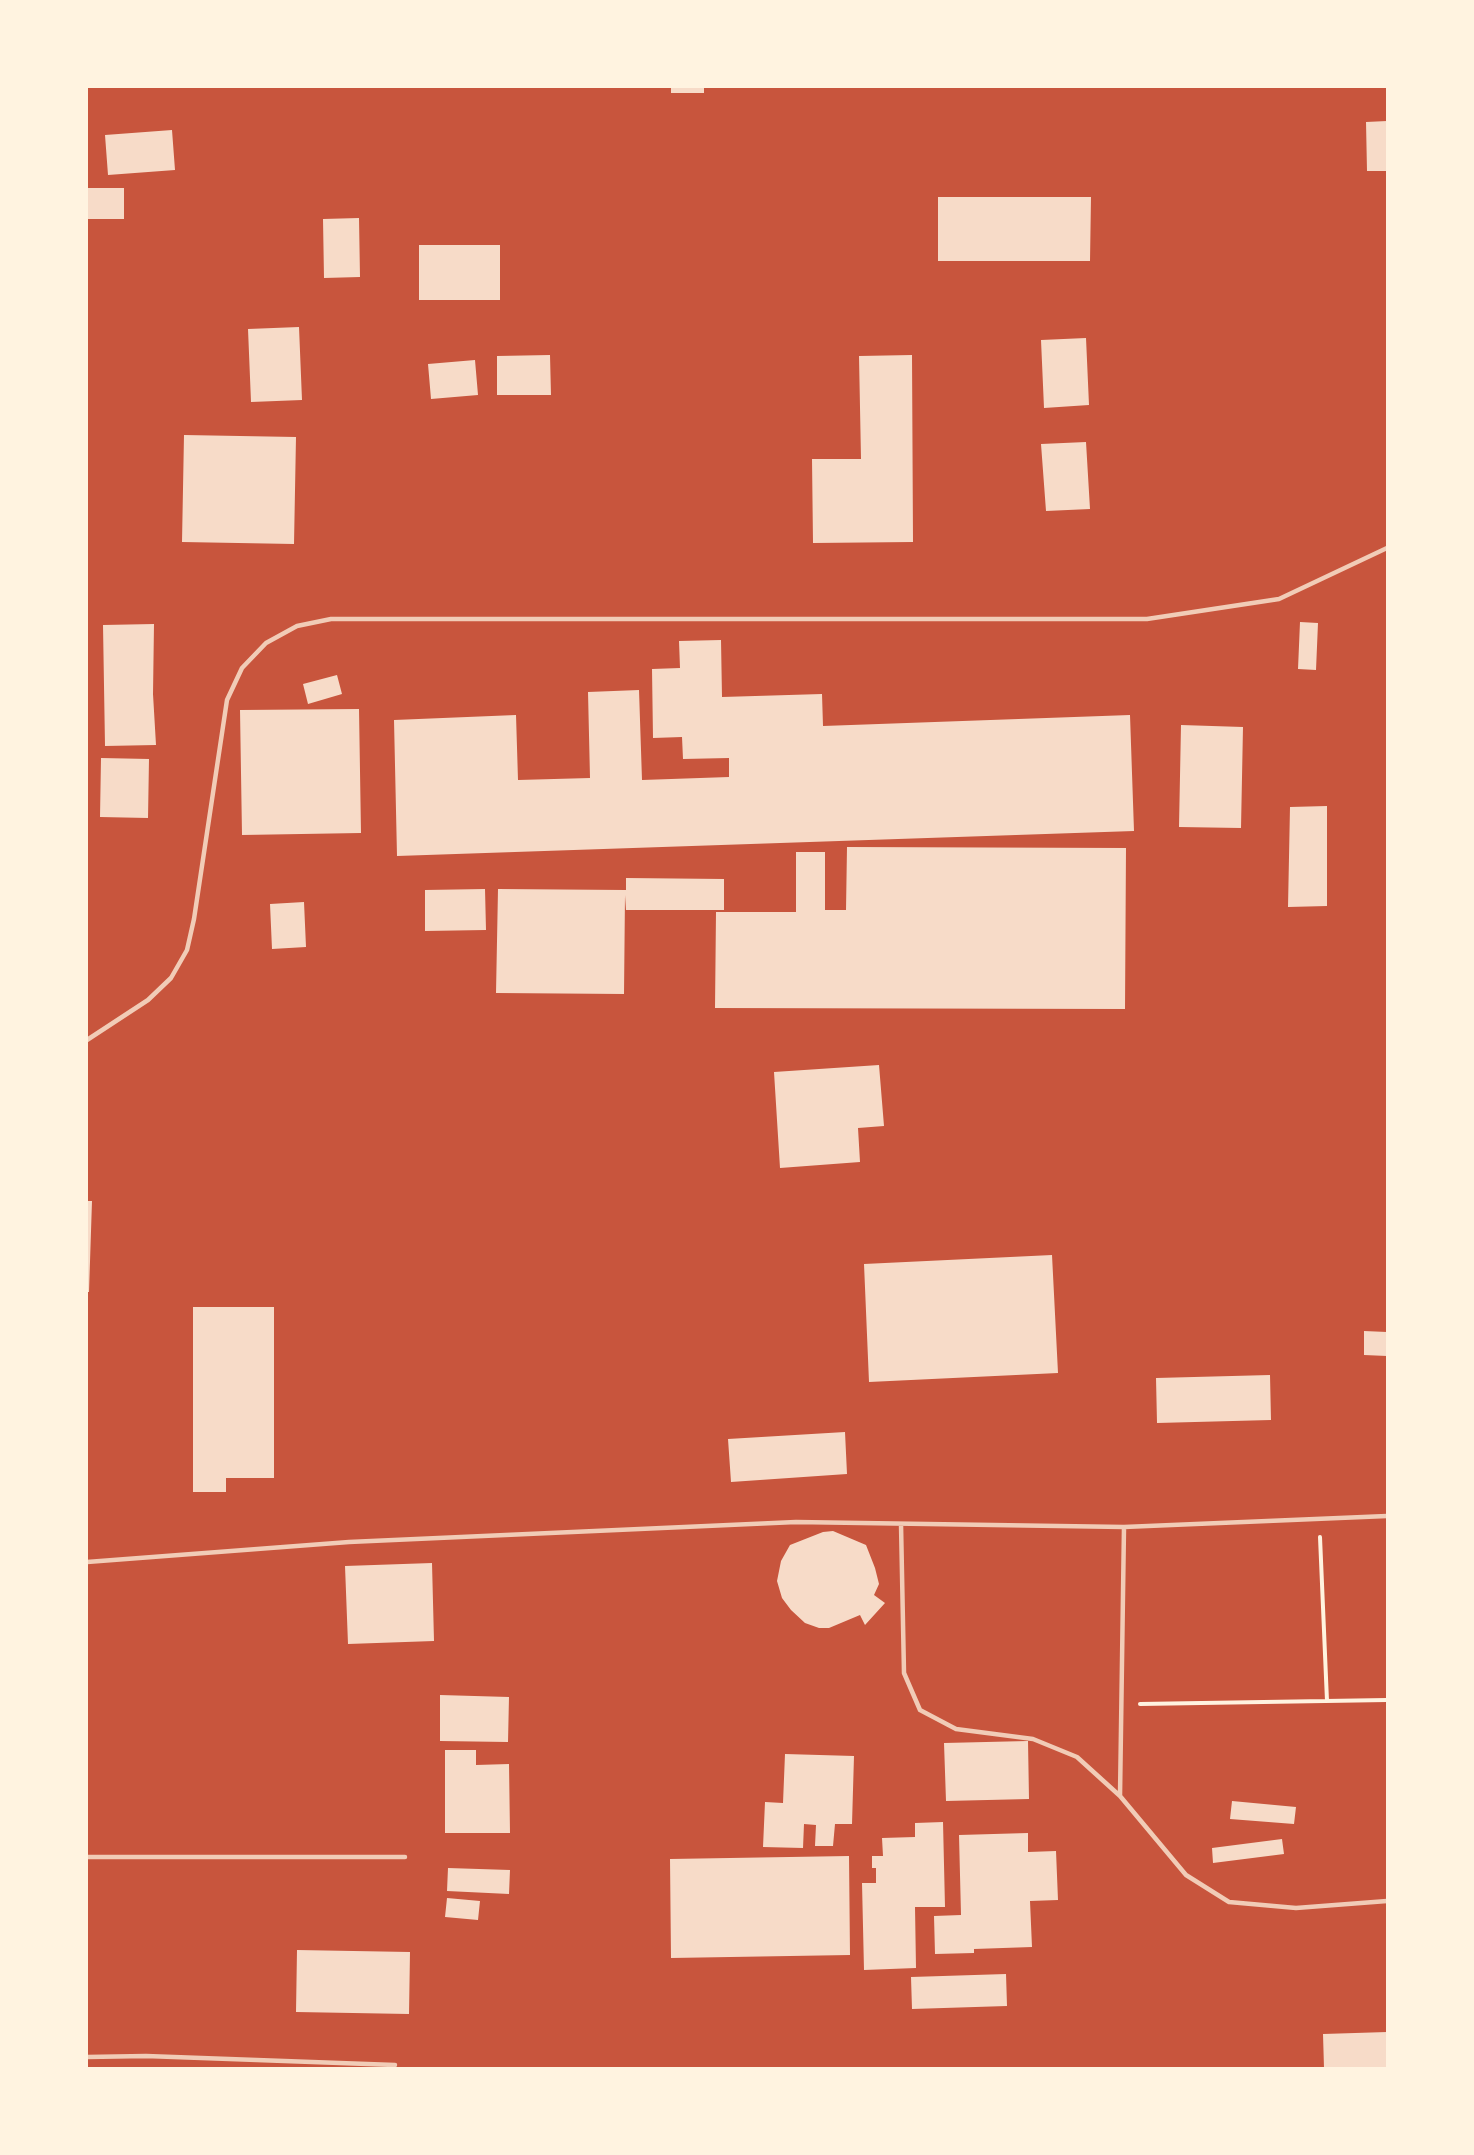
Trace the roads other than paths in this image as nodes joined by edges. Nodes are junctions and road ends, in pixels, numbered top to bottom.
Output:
1 (1387, 548) edge
2 (87, 1040) edge
3 (1387, 1516) edge
4 (901, 1524) junction
5 (1124, 1527) junction
6 (87, 1562) edge
7 (1120, 1796) junction
8 (87, 1857) edge
9 (405, 1857) dead end
10 (1387, 1901) edge
11 (87, 2057) edge
12 (395, 2065) dead end

1 - 2 lane
3 - 5 lane
4 - 5 lane
4 - 6 lane
4 - 7 lane
5 - 7 lane
7 - 10 lane
8 - 9 lane
11 - 12 lane

